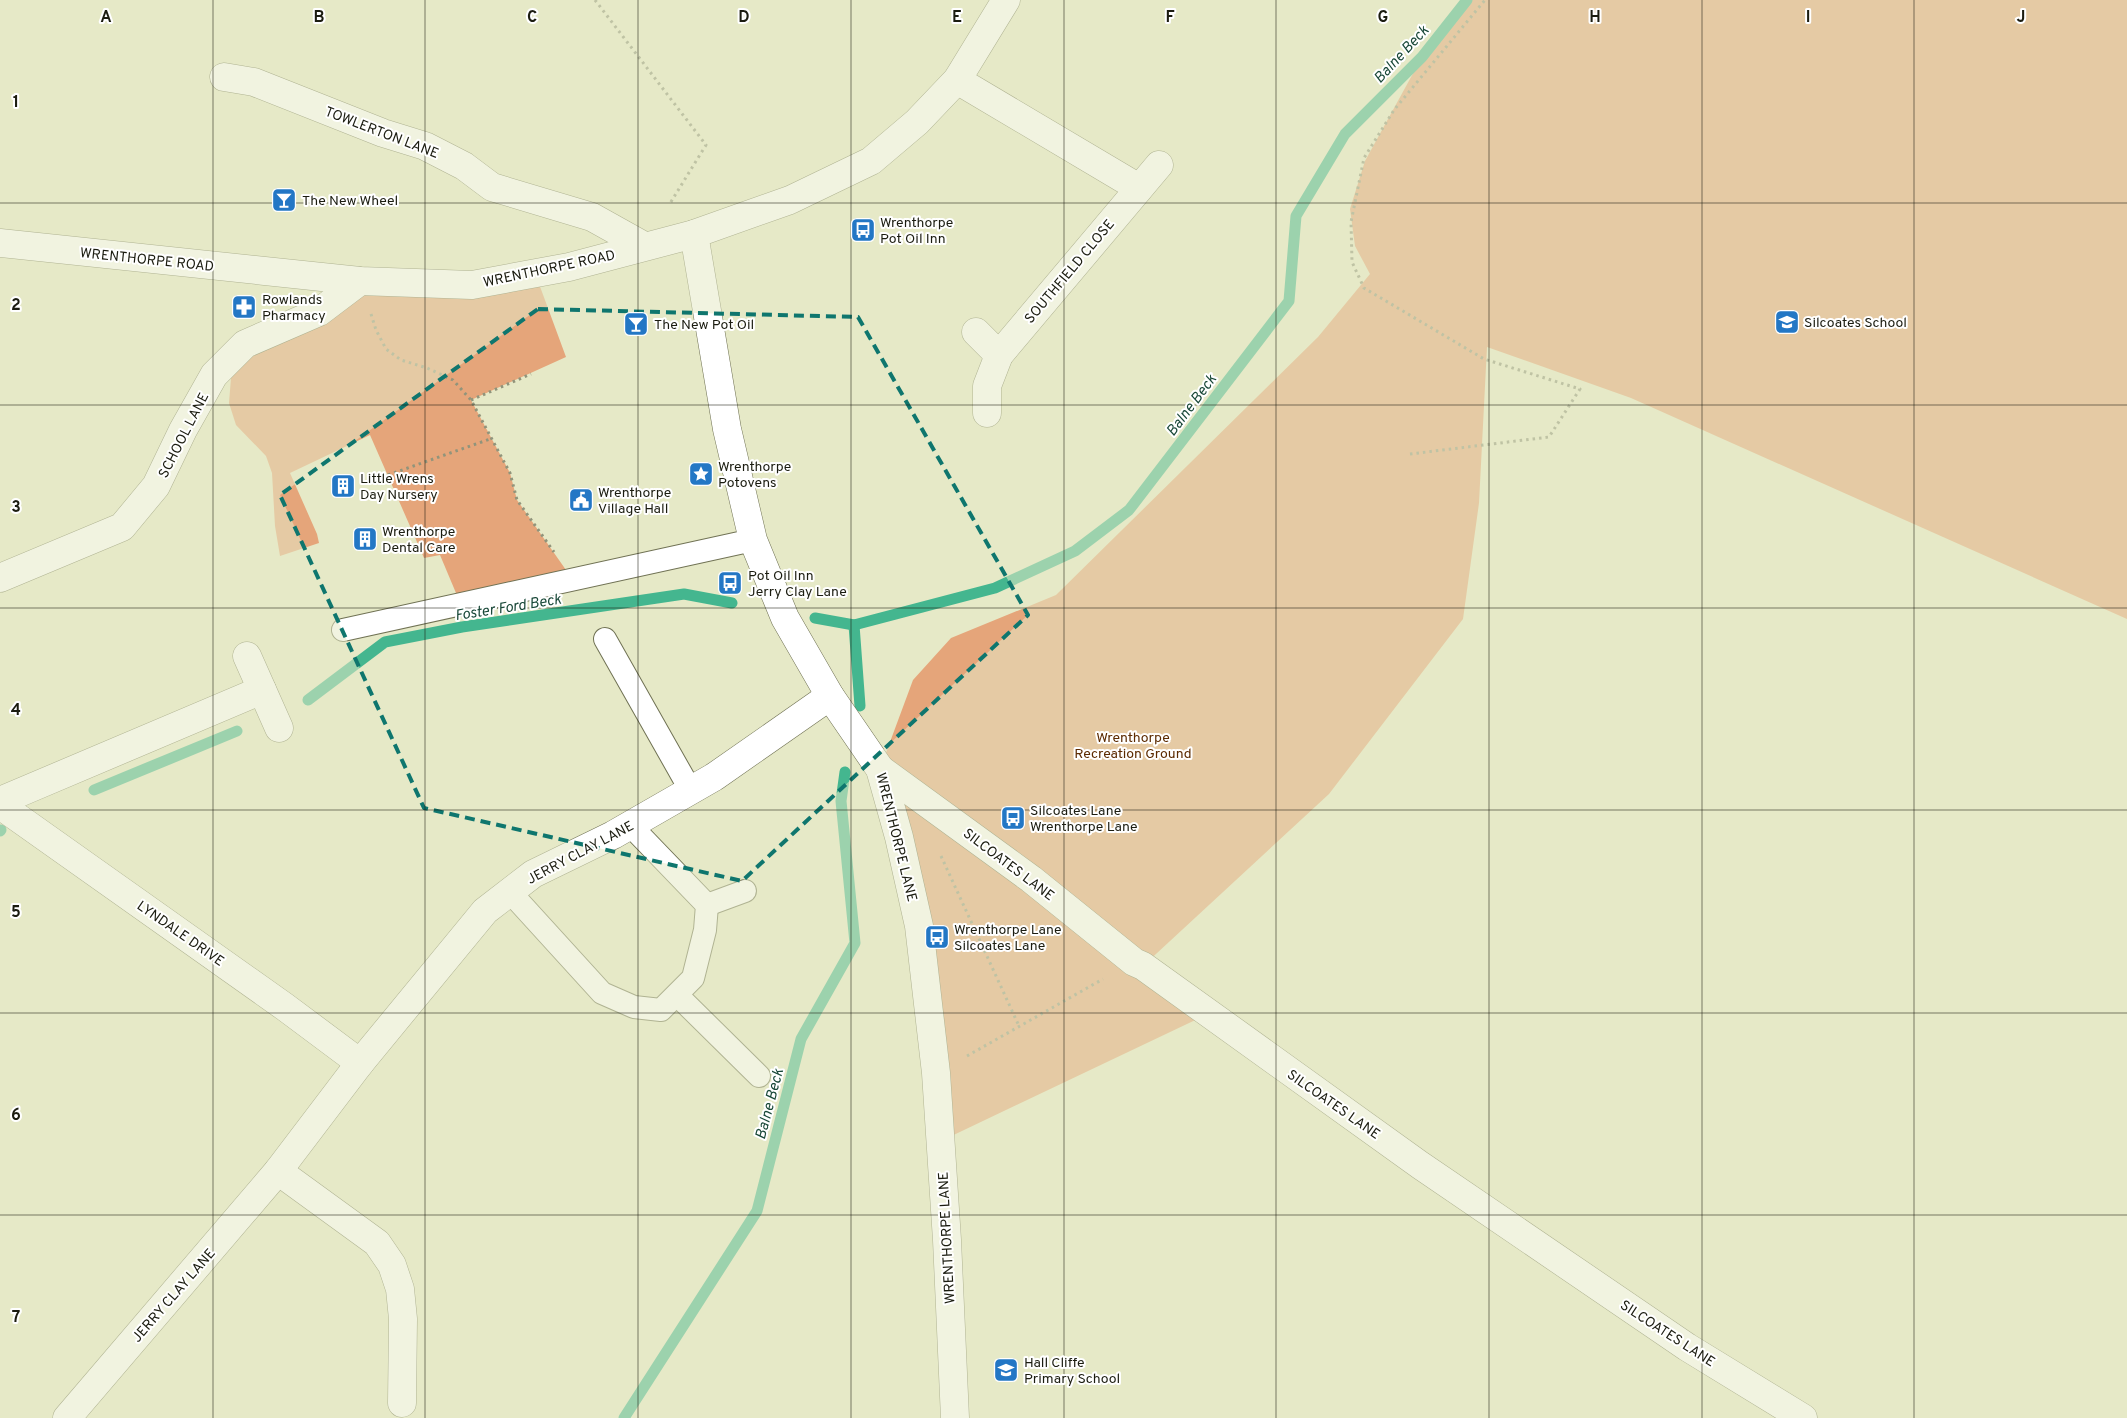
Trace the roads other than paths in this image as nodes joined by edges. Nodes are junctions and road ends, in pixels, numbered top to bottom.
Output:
1 (1006, 0) edge
2 (224, 77) dead end
3 (957, 80) junction
4 (1159, 165) dead end
5 (1139, 188) junction
6 (694, 234) junction
7 (0, 243) edge
8 (644, 246) junction
9 (360, 281) junction
10 (976, 332) dead end
11 (999, 355) junction
12 (987, 413) dead end
13 (753, 540) junction
14 (0, 578) edge
15 (343, 630) dead end
16 (605, 639) dead end
17 (247, 656) dead end
18 (262, 690) junction
19 (830, 696) junction
20 (279, 728) dead end
21 (880, 769) junction
22 (691, 791) junction
23 (0, 803) edge
24 (630, 825) junction
25 (510, 892) junction
26 (745, 892) dead end
27 (707, 905) junction
28 (677, 995) junction
29 (360, 1063) junction
30 (759, 1076) dead end
31 (278, 1171) junction
32 (402, 1403) dead end
33 (67, 1418) edge
34 (955, 1418) edge
35 (1802, 1418) edge

1 - 3 street, WRENTHORPE ROAD
2 - 8 street, TOWLERTON LANE
3 - 5 street
3 - 6 street, WRENTHORPE ROAD
4 - 5 street, SOUTHFIELD CLOSE
5 - 11 street, SOUTHFIELD CLOSE
6 - 8 street, WRENTHORPE ROAD
6 - 13 street, WRENTHORPE LANE
7 - 9 street, WRENTHORPE ROAD
8 - 9 street, WRENTHORPE ROAD
9 - 14 street, SCHOOL LANE
10 - 11 street
11 - 12 street, SOUTHFIELD CLOSE
13 - 15 lane
13 - 19 street, WRENTHORPE LANE
16 - 22 lane
17 - 18 street
18 - 20 street
18 - 23 street, LYNDALE DRIVE
19 - 21 street, WRENTHORPE LANE
19 - 22 street, JERRY CLAY LANE
21 - 34 street, WRENTHORPE LANE
21 - 35 street, SILCOATES LANE
22 - 24 street, JERRY CLAY LANE
23 - 29 street, LYNDALE DRIVE
24 - 25 street, JERRY CLAY LANE
24 - 27 lane
25 - 28 lane
25 - 29 street, JERRY CLAY LANE
26 - 27 lane
27 - 28 lane
28 - 30 lane
29 - 31 street, JERRY CLAY LANE
31 - 32 street
31 - 33 street, JERRY CLAY LANE

